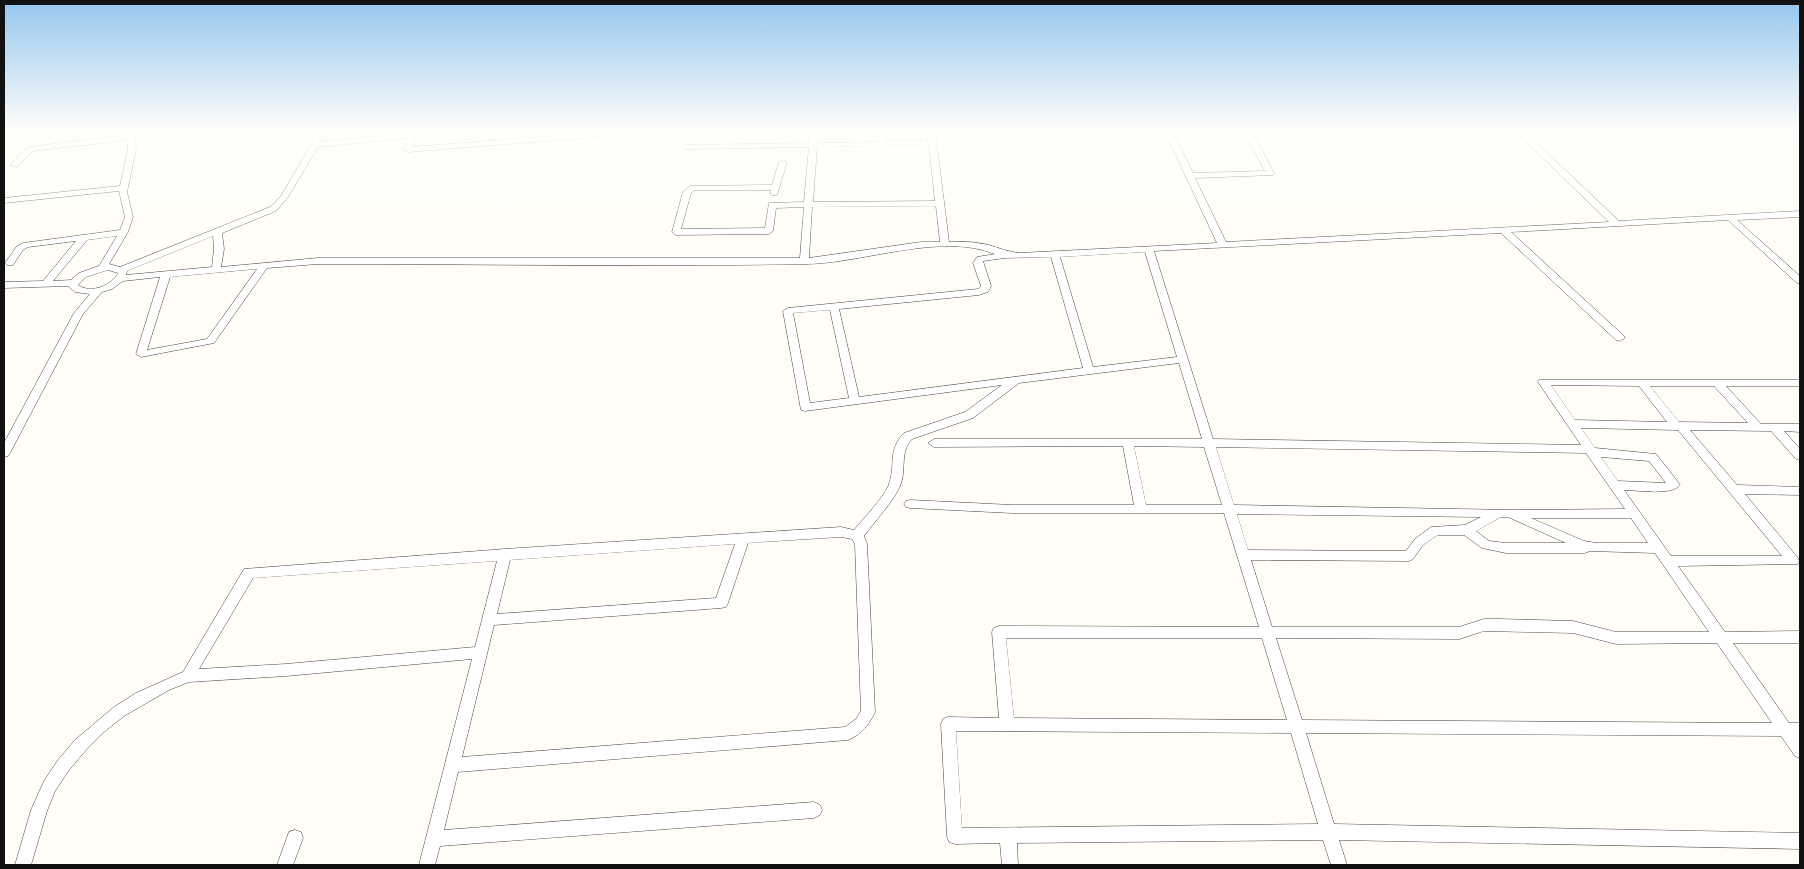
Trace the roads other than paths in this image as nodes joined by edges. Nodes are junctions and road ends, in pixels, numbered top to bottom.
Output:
1 (127, 171) edge
2 (300, 171) edge
3 (780, 171) edge
4 (811, 171) edge
5 (936, 171) edge
6 (1187, 171) edge
7 (1269, 171) edge
8 (1561, 171) edge
9 (1190, 176) junction
10 (775, 187) junction
11 (123, 188) junction
12 (4, 200) edge
13 (940, 203) junction
14 (808, 204) junction
15 (772, 205) junction
16 (1800, 214) edge
17 (1730, 218) junction
18 (1617, 224) junction
19 (1503, 230) junction
20 (124, 232) junction
21 (217, 232) junction
22 (84, 237) junction
23 (945, 244) junction
24 (1223, 245) junction
25 (1149, 249) junction
26 (1055, 254) junction
27 (1005, 255) junction
28 (804, 261) junction
29 (7, 266) edge
30 (264, 266) junction
31 (102, 268) junction
32 (216, 269) junction
33 (121, 274) junction
34 (166, 274) junction
35 (1800, 281) edge
36 (46, 282) junction
37 (4, 284) edge
38 (77, 287) junction
39 (99, 290) junction
40 (834, 306) junction
41 (79, 313) junction
42 (1620, 338) dead end
43 (1183, 359) junction
44 (1089, 371) junction
45 (1015, 381) junction
46 (1642, 383) junction
47 (1800, 383) edge
48 (1718, 384) junction
49 (855, 401) junction
50 (1572, 424) junction
51 (1679, 426) junction
52 (1759, 428) junction
53 (1774, 428) junction
54 (1800, 428) edge
55 (1128, 442) junction
56 (934, 443) dead end
57 (1209, 443) junction
58 (1591, 450) junction
59 (4, 452) edge
60 (1800, 456) edge
61 (1615, 485) junction
62 (1734, 489) junction
63 (1800, 491) edge
64 (910, 504) dead end
65 (1141, 509) junction
66 (1229, 509) junction
67 (1504, 513) junction
68 (1635, 514) junction
69 (1467, 530) junction
70 (856, 535) junction
71 (743, 538) junction
72 (1597, 548) junction
73 (1659, 548) junction
74 (505, 554) junction
75 (1244, 555) junction
76 (1668, 560) junction
77 (1797, 561) edge
78 (489, 620) junction
79 (1268, 634) junction
80 (1800, 637) edge
81 (1722, 638) junction
82 (481, 652) junction
83 (188, 676) junction
84 (1007, 725) junction
85 (1296, 725) junction
86 (1793, 730) edge
87 (1800, 751) edge
88 (452, 765) junction
89 (814, 810) dead end
90 (1329, 832) junction
91 (1008, 836) junction
92 (294, 838) dead end
93 (433, 839) junction
94 (1800, 840) edge
95 (23, 865) edge
96 (285, 865) edge
97 (427, 865) edge
98 (1010, 865) edge
99 (1339, 865) edge

1 - 11 street
2 - 21 street
3 - 10 street
4 - 14 street
5 - 13 street
6 - 9 street
7 - 9 street
8 - 18 street
9 - 24 street
10 - 15 street
10 - 15 street
11 - 12 street
11 - 20 street
13 - 14 street
13 - 23 street
14 - 15 street
14 - 28 street
16 - 17 street
17 - 18 street
17 - 35 street
18 - 19 street
19 - 24 street
19 - 42 street
20 - 22 street
20 - 31 street
21 - 32 street
21 - 33 street
22 - 29 street
22 - 36 street
23 - 27 street
23 - 28 street
24 - 25 street
25 - 26 street
25 - 43 street
26 - 27 street
26 - 44 street
27 - 40 street
28 - 30 street
30 - 32 street
30 - 34 street
31 - 33 street
31 - 38 street
32 - 34 street
33 - 34 street
33 - 39 street
36 - 37 street
36 - 38 street
38 - 39 street
38 - 41 street
39 - 41 street
40 - 49 street
40 - 49 street
41 - 59 street
43 - 44 street
43 - 57 street
44 - 45 street
45 - 49 street
45 - 70 street
46 - 48 street
46 - 50 street
46 - 51 street
47 - 48 street
48 - 52 street
50 - 51 street
50 - 58 street
51 - 52 street
51 - 62 street
52 - 53 street
53 - 54 street
53 - 60 street
55 - 56 street
55 - 57 street
55 - 65 street
57 - 58 street
57 - 66 street
58 - 61 street
58 - 61 street
61 - 68 street
62 - 63 street
62 - 77 street
64 - 65 street
65 - 66 street
66 - 67 street
66 - 75 street
67 - 68 street
67 - 69 street
67 - 72 street
68 - 73 street
69 - 72 street
69 - 75 street
70 - 71 street
70 - 88 street
71 - 74 street
71 - 78 street
72 - 73 street
73 - 76 street
74 - 78 street
74 - 83 street
75 - 79 street
76 - 77 street
76 - 81 street
78 - 82 street
79 - 81 street
79 - 84 street
79 - 85 street
80 - 81 street
81 - 86 street
82 - 83 street
82 - 88 street
83 - 95 street
84 - 85 street
84 - 91 street
85 - 86 street
85 - 90 street
86 - 87 street
88 - 93 street
89 - 93 street
90 - 91 street
90 - 94 street
90 - 99 street
91 - 98 street
92 - 96 street
93 - 97 street

